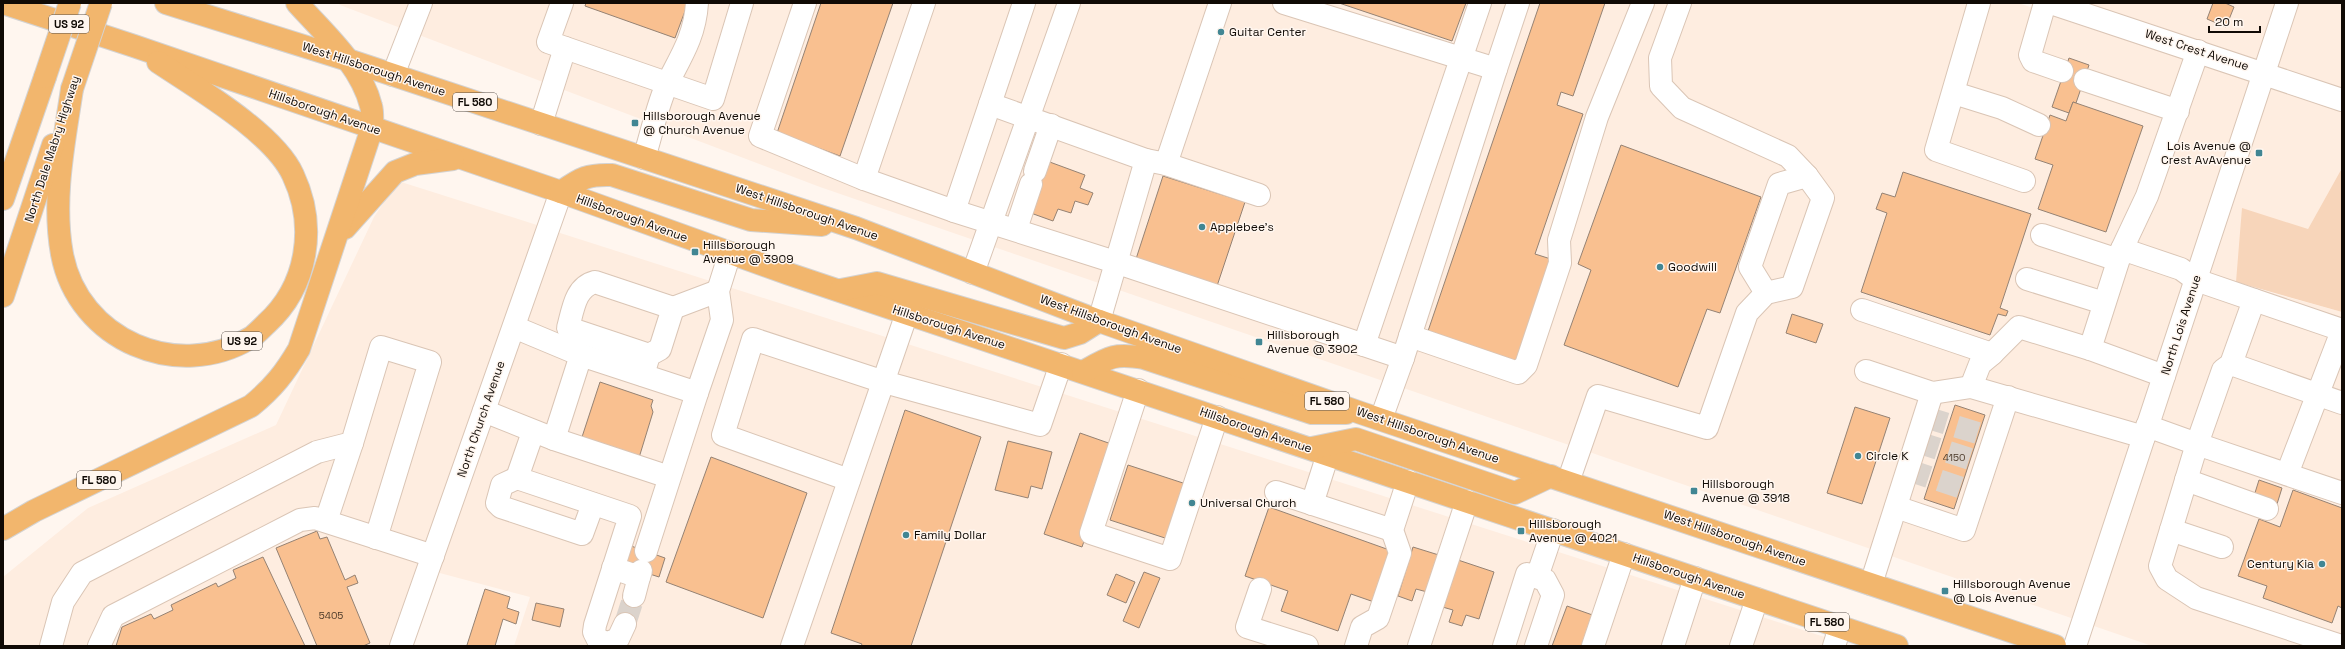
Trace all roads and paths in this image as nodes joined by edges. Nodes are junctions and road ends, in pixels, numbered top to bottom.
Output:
1 (3, 3) edge
2 (70, 3) edge
3 (101, 3) edge
4 (166, 3) edge
5 (297, 3) edge
6 (421, 3) edge
7 (562, 3) edge
8 (742, 3) edge
9 (805, 3) edge
10 (924, 3) edge
11 (1024, 3) edge
12 (1069, 3) edge
13 (1220, 3) edge
14 (1284, 3) edge
15 (1480, 3) edge
16 (1518, 3) edge
17 (1643, 3) edge
18 (1680, 3) edge
19 (1979, 3) edge
20 (2045, 3) edge
21 (2051, 3) edge
22 (2287, 3) edge
23 (701, 9) edge
24 (134, 46) junction
25 (565, 48) junction
26 (2198, 51) junction
27 (1462, 59) junction
28 (348, 60) junction
29 (1496, 69) junction
30 (2062, 71) dead end
31 (2264, 72) junction
32 (393, 75) junction
33 (2085, 80) dead end
34 (668, 83) junction
35 (72, 89) junction
36 (1954, 93) junction
37 (2342, 100) edge
38 (990, 104) junction
39 (2178, 111) junction
40 (1029, 117) junction
41 (541, 124) junction
42 (1051, 125) junction
43 (2039, 125) dead end
44 (372, 128) junction
45 (460, 158) junction
46 (644, 158) junction
47 (1156, 162) junction
48 (1807, 176) junction
49 (864, 179) junction
50 (2024, 181) dead end
51 (561, 192) junction
52 (1259, 195) dead end
53 (3, 199) edge
54 (954, 210) junction
55 (992, 221) junction
56 (856, 228) junction
57 (1016, 229) junction
58 (339, 235) junction
59 (2042, 235) dead end
60 (730, 253) junction
61 (2120, 254) junction
62 (1115, 262) junction
63 (973, 273) junction
64 (2027, 279) dead end
65 (2196, 280) junction
66 (838, 290) junction
67 (718, 291) junction
68 (1766, 293) junction
69 (3, 296) edge
70 (2254, 300) junction
71 (2104, 303) junction
72 (673, 308) junction
73 (1862, 310) dead end
74 (907, 313) junction
75 (1099, 321) junction
76 (514, 327) junction
77 (2342, 331) edge
78 (1410, 336) junction
79 (605, 340) junction
80 (1364, 345) junction
81 (2090, 349) junction
82 (1992, 354) junction
83 (589, 358) junction
84 (1403, 358) junction
85 (1061, 364) junction
86 (2231, 364) junction
87 (646, 365) junction
88 (1866, 371) dead end
89 (1083, 372) junction
90 (2164, 376) junction
91 (884, 382) junction
92 (1971, 387) junction
93 (1138, 390) junction
94 (697, 393) junction
95 (1932, 393) junction
96 (2317, 395) junction
97 (2008, 397) junction
98 (2342, 404) edge
99 (484, 411) junction
100 (1371, 416) junction
101 (1217, 417) junction
102 (533, 432) junction
103 (2145, 432) junction
104 (554, 439) junction
105 (352, 442) junction
106 (2197, 444) junction
107 (1319, 451) junction
108 (2287, 474) junction
109 (669, 477) junction
110 (518, 478) junction
111 (1560, 479) junction
112 (849, 480) junction
113 (2186, 480) junction
114 (1408, 481) junction
115 (1276, 492) dead end
116 (2342, 493) edge
117 (584, 501) junction
118 (1467, 501) junction
119 (1312, 504) junction
120 (1896, 508) junction
121 (2267, 509) dead end
122 (630, 516) junction
123 (326, 521) junction
124 (654, 524) junction
125 (3, 529) edge
126 (1392, 530) junction
127 (1553, 530) junction
128 (2171, 530) junction
129 (376, 538) junction
130 (2222, 547) dead end
131 (1624, 554) junction
132 (433, 556) junction
133 (613, 568) junction
134 (1537, 577) junction
135 (1695, 578) junction
136 (1871, 584) junction
137 (1260, 589) dead end
138 (1757, 599) junction
139 (625, 624) tunnel mouth
140 (1837, 636) edge
141 (51, 646) edge
142 (99, 646) edge
143 (401, 646) edge
144 (792, 646) edge
145 (1307, 646) edge
146 (1356, 646) edge
147 (1419, 646) edge
148 (1504, 646) edge
149 (1536, 646) edge
150 (1593, 646) edge
151 (1672, 646) edge
152 (1741, 646) edge
153 (1897, 646) edge
154 (2055, 646) edge
155 (2075, 646) edge
156 (2341, 646) edge

1 - 24 main road, Hillsborough Avenue / US 92
2 - 53 main road, bridge
3 - 35 main road, North Dale Mabry Highway / US 92, bridge
4 - 28 main road, West Hillsborough Avenue / FL 580
5 - 28 main road
6 - 32 street
7 - 25 street
8 - 34 street
9 - 49 street
10 - 49 street
11 - 38 street
12 - 40 street
13 - 47 street
14 - 27 street
15 - 27 street
16 - 29 street
17 - 78 street
18 - 48 street
19 - 36 street
20 - 30 street
21 - 26 street, West Crest Avenue
22 - 31 street, North Lois Avenue
23 - 34 street
24 - 35 main road, US 92
24 - 44 main road, Hillsborough Avenue
25 - 34 street
25 - 41 street
26 - 31 street, West Crest Avenue
26 - 39 street
27 - 29 street
27 - 80 street
28 - 32 main road, West Hillsborough Avenue / FL 580
28 - 44 main road
29 - 78 street
31 - 37 street, West Crest Avenue
31 - 65 street, North Lois Avenue
32 - 41 main road, West Hillsborough Avenue / FL 580
33 - 39 street
34 - 46 street
35 - 69 main road, North Dale Mabry Highway
36 - 43 street
36 - 50 street
38 - 40 street
38 - 54 street
39 - 61 street
40 - 42 street
40 - 55 street
41 - 46 main road, West Hillsborough Avenue / FL 580
42 - 47 street
42 - 57 street
44 - 45 main road, Hillsborough Avenue
44 - 58 main road
45 - 51 main road, Hillsborough Avenue / FL 580
45 - 58 main road, FL 580
46 - 56 main road, West Hillsborough Avenue / FL 580
47 - 52 street
47 - 62 street
48 - 68 street
48 - 68 street
49 - 54 street
51 - 56 main road
51 - 60 main road, Hillsborough Avenue / FL 580
51 - 76 street, North Church Avenue
54 - 55 street
55 - 57 street
55 - 63 street
56 - 63 main road, West Hillsborough Avenue / FL 580
57 - 62 street
58 - 125 main road, FL 580
59 - 61 street
60 - 66 main road, Hillsborough Avenue / FL 580
60 - 67 street
61 - 65 street
61 - 71 street
62 - 75 street
62 - 80 street
63 - 75 main road, West Hillsborough Avenue / FL 580
64 - 71 street
65 - 70 street
65 - 90 street, North Lois Avenue
66 - 74 main road, Hillsborough Avenue / FL 580
66 - 75 main road
67 - 72 street
67 - 94 street
68 - 111 street
70 - 77 street
70 - 86 street
71 - 81 street
72 - 79 street
72 - 87 street
73 - 82 street
74 - 85 main road, Hillsborough Avenue / FL 580
74 - 91 street
75 - 100 main road, West Hillsborough Avenue / FL 580
76 - 83 street
76 - 99 street, North Church Avenue
77 - 96 street
78 - 84 street
79 - 83 street
79 - 87 street
80 - 84 street
81 - 82 street
81 - 90 street
82 - 92 street
83 - 87 street
83 - 104 street
84 - 100 street
85 - 89 main road, Hillsborough Avenue / FL 580
85 - 91 street
86 - 96 street
86 - 106 street
87 - 94 street
88 - 95 street
89 - 93 main road, Hillsborough Avenue / FL 580
89 - 100 main road
90 - 103 street, North Lois Avenue
91 - 112 street
91 - 112 street
92 - 95 street
92 - 97 street
93 - 101 main road, Hillsborough Avenue / FL 580
93 - 101 street
94 - 109 street
95 - 120 street
96 - 98 street
96 - 108 street
97 - 103 street
97 - 120 street
99 - 102 street
99 - 132 street, North Church Avenue
100 - 111 main road, West Hillsborough Avenue / FL 580
101 - 107 main road, Hillsborough Avenue / FL 580
102 - 104 street
102 - 110 street
103 - 106 street
103 - 155 street, North Lois Avenue
104 - 109 street
105 - 123 street
105 - 129 street
105 - 141 street
106 - 108 street
106 - 113 street
107 - 111 main road
107 - 114 main road, Hillsborough Avenue / FL 580
107 - 119 street
108 - 116 street
109 - 124 street
110 - 117 street
110 - 117 street
111 - 136 main road, West Hillsborough Avenue / FL 580
112 - 144 street
113 - 121 street
113 - 128 street
114 - 118 main road, Hillsborough Avenue / FL 580
114 - 126 street
115 - 119 street
117 - 122 street
118 - 127 main road, Hillsborough Avenue / FL 580
118 - 147 street
119 - 126 street
120 - 136 street
122 - 124 street
122 - 133 street
123 - 129 street
123 - 142 street
124 - 133 street
126 - 146 street
127 - 131 main road, Hillsborough Avenue / FL 580
127 - 134 street
128 - 130 street
128 - 156 street
129 - 132 street
131 - 135 main road, Hillsborough Avenue / FL 580
131 - 150 street
132 - 143 street, North Church Avenue
133 - 139 street
134 - 148 street
134 - 149 street
135 - 138 main road, Hillsborough Avenue / FL 580
135 - 151 street
136 - 154 main road, West Hillsborough Avenue / FL 580
137 - 145 street
138 - 140 main road, Hillsborough Avenue / FL 580
138 - 152 street
140 - 153 main road, Hillsborough Avenue / FL 580

